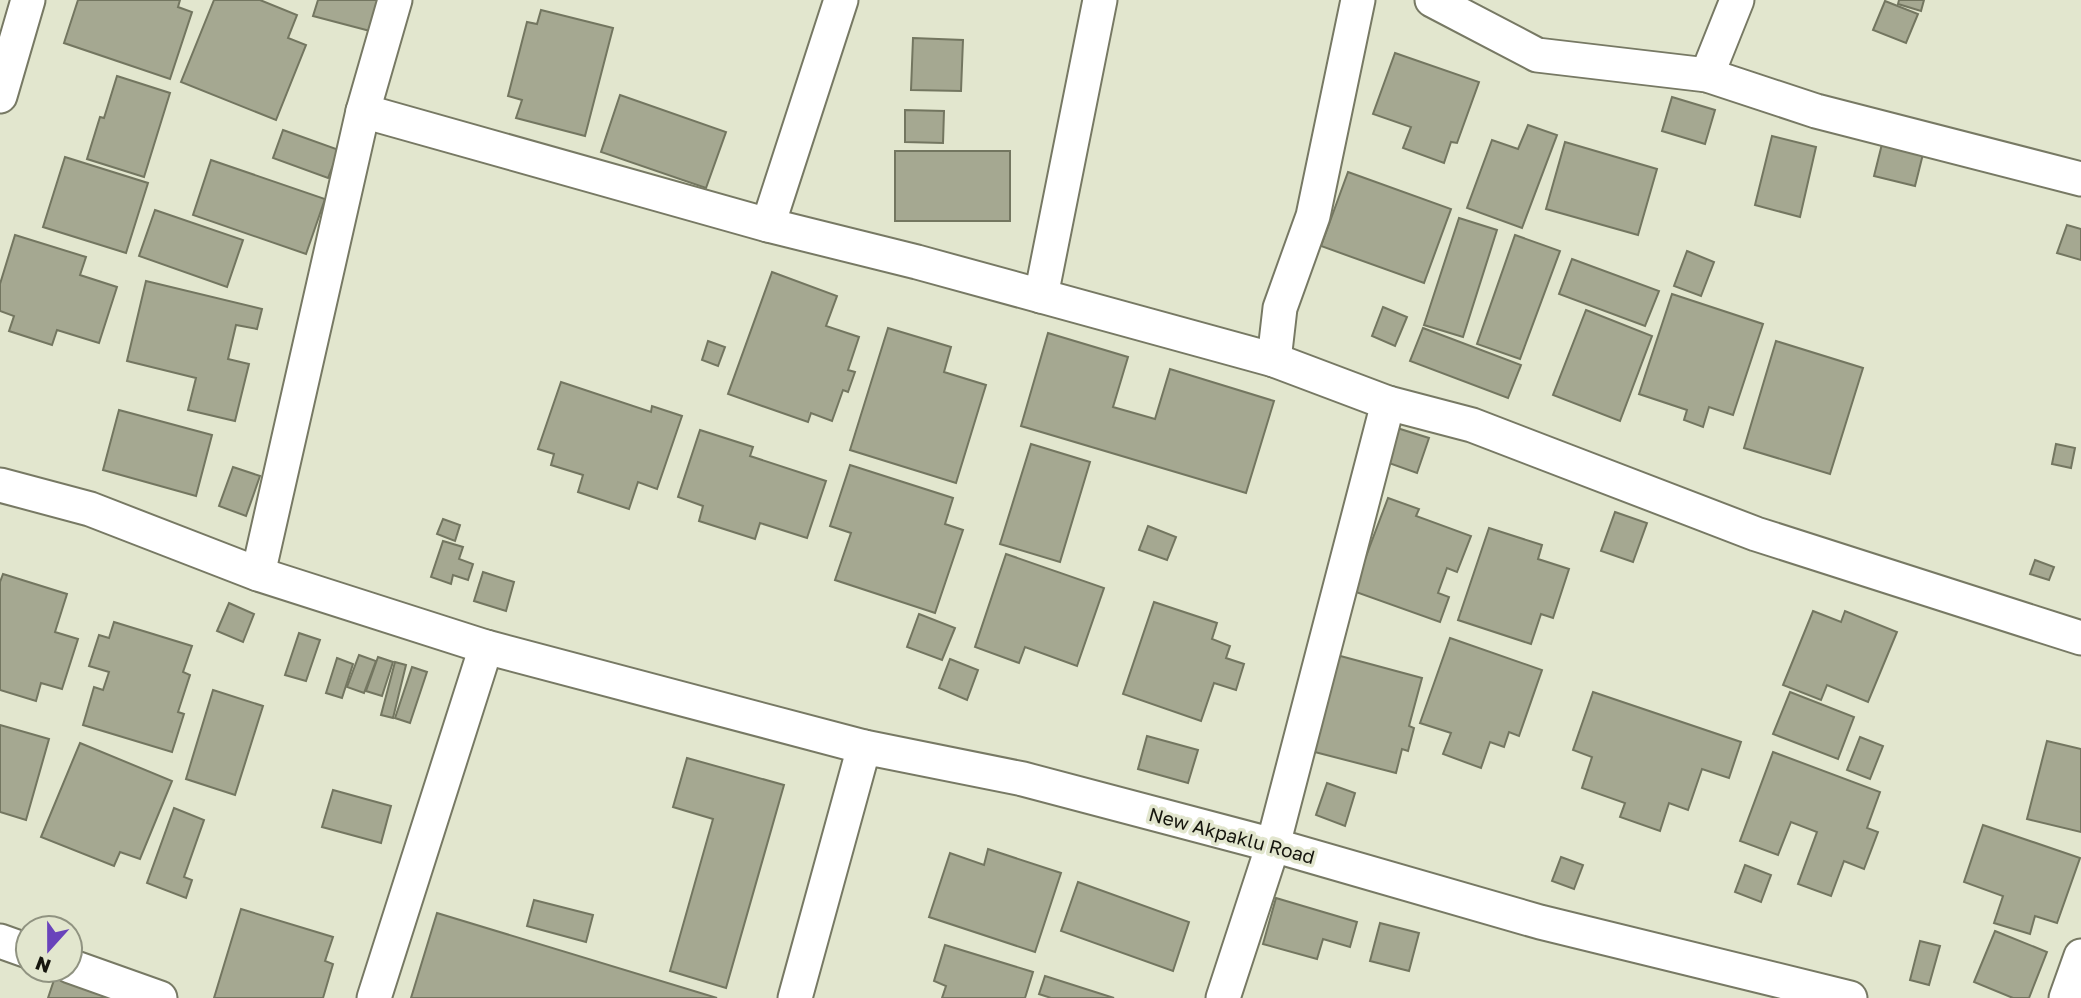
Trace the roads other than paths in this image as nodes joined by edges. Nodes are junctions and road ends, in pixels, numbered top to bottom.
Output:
1 (28, 0) edge
2 (395, 0) edge
3 (841, 0) edge
4 (1100, 0) edge
5 (1358, 0) edge
6 (1432, 0) edge
7 (1737, 0) edge
8 (1707, 75) junction
9 (0, 96) edge
10 (363, 111) junction
11 (2081, 179) edge
12 (768, 225) junction
13 (1041, 296) junction
14 (1274, 360) junction
15 (1388, 402) junction
16 (0, 485) edge
17 (258, 573) junction
18 (2081, 638) edge
19 (486, 647) junction
20 (864, 747) junction
21 (1273, 845) junction
22 (2081, 956) edge
23 (84, 971) edge
24 (160, 998) edge
25 (374, 998) edge
26 (795, 998) edge
27 (1223, 998) edge
28 (1850, 998) edge
29 (2066, 998) edge

1 - 9 street
2 - 10 street
3 - 12 street
4 - 13 street
5 - 14 street
6 - 8 street
7 - 8 street
8 - 11 street
10 - 12 street
10 - 17 street
12 - 13 street
13 - 14 street
14 - 15 street
15 - 18 street
15 - 21 street
16 - 17 street, New Akpaklu Road
17 - 19 street, New Akpaklu Road
19 - 20 street, New Akpaklu Road
19 - 25 street
20 - 21 street, New Akpaklu Road
20 - 26 street
21 - 27 street
21 - 28 street, New Akpaklu Road
22 - 29 street
23 - 24 street

